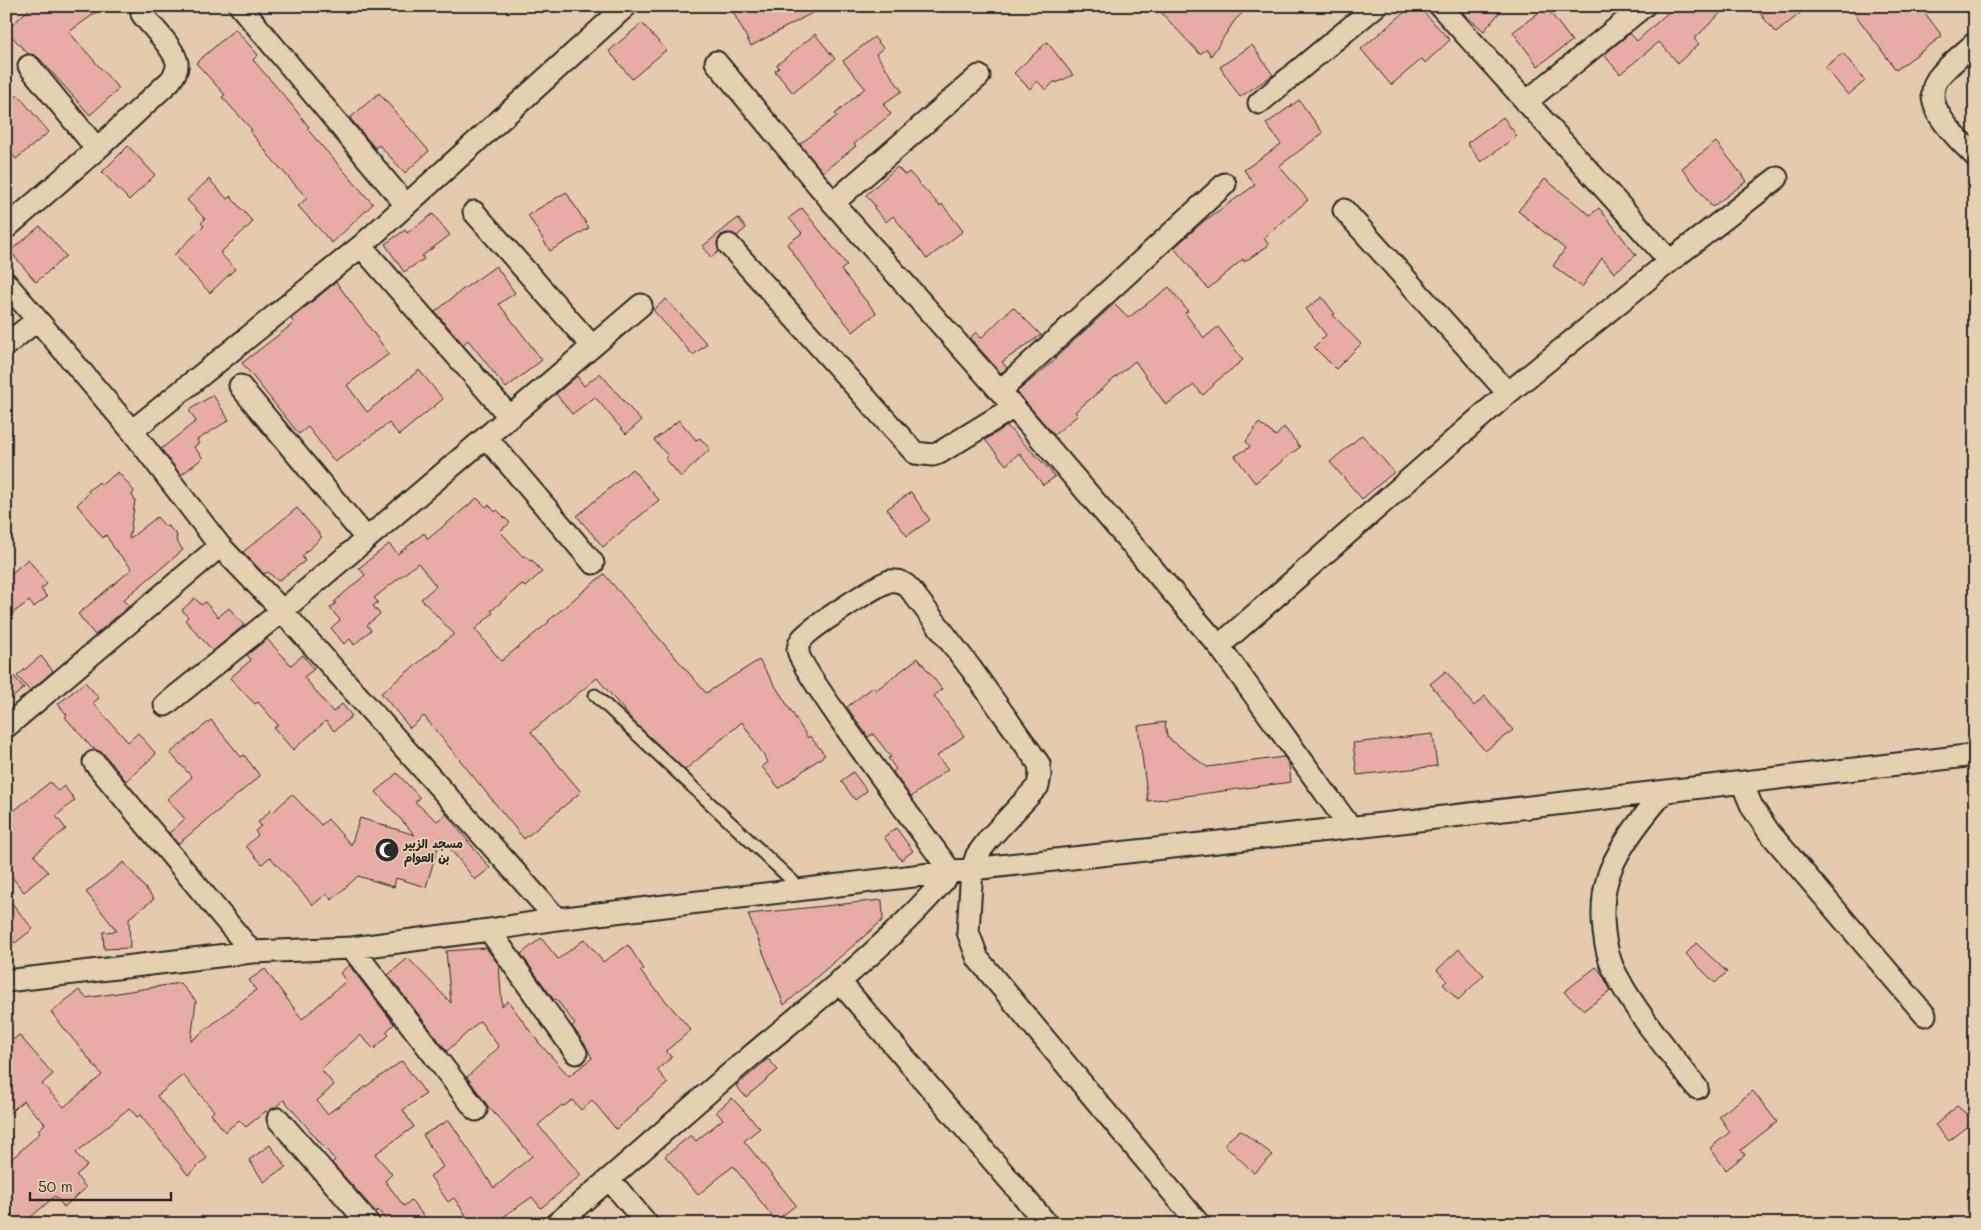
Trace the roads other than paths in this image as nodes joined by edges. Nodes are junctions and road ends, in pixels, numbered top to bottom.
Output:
1 (240, 6) edge
2 (626, 6) edge
3 (1376, 6) edge
4 (1440, 6) edge
5 (1644, 6) edge
6 (142, 14) dead end
7 (1975, 43) edge
8 (716, 62) dead end
9 (29, 66) dead end
10 (978, 76) dead end
11 (1526, 102) junction
12 (1259, 104) dead end
13 (97, 149) junction
14 (1975, 156) edge
15 (1777, 178) dead end
16 (1225, 184) dead end
17 (833, 203) junction
18 (406, 205) junction
19 (1344, 210) dead end
20 (474, 212) dead end
21 (6, 228) edge
22 (729, 245) dead end
23 (361, 246) junction
24 (1670, 261) junction
25 (6, 283) edge
26 (641, 305) dead end
27 (37, 320) junction
28 (6, 345) edge
29 (592, 346) junction
30 (240, 386) dead end
31 (1508, 393) junction
32 (1007, 399) junction
33 (510, 417) junction
34 (132, 431) junction
35 (486, 437) junction
36 (366, 538) junction
37 (220, 546) junction
38 (592, 563) dead end
39 (282, 611) junction
40 (1219, 646) junction
41 (595, 695) dead end
42 (165, 705) dead end
43 (6, 728) edge
44 (1975, 756) edge
45 (94, 762) dead end
46 (1742, 783) junction
47 (1664, 792) junction
48 (1350, 827) junction
49 (972, 869) junction
50 (951, 872) junction
51 (802, 890) junction
52 (557, 919) junction
53 (489, 930) junction
54 (352, 948) junction
55 (252, 952) junction
56 (6, 981) edge
57 (839, 981) junction
58 (1925, 1015) dead end
59 (576, 1053) dead end
60 (1697, 1088) dead end
61 (476, 1110) dead end
62 (278, 1119) dead end
63 (610, 1180) junction
64 (369, 1224) edge
65 (556, 1224) edge
66 (647, 1224) edge
67 (1047, 1224) edge
68 (1199, 1224) edge

1 - 18 street
2 - 18 street
3 - 12 street
4 - 11 street
5 - 11 street
6 - 13 street
7 - 14 street
8 - 17 street
9 - 13 street
10 - 17 street
11 - 24 street
13 - 21 street
15 - 24 street
16 - 32 street
17 - 32 street
18 - 23 street
19 - 31 street
20 - 29 street
22 - 32 street
23 - 33 street
23 - 34 street
24 - 31 street
25 - 27 street
26 - 29 street
27 - 28 street
27 - 34 street
29 - 33 street
30 - 36 street
31 - 40 street
32 - 40 street
33 - 35 street
34 - 37 street
35 - 36 street
35 - 38 street
36 - 39 street
37 - 39 street
37 - 43 street
39 - 42 street
39 - 52 street
40 - 48 street
41 - 51 lane
44 - 46 street
45 - 55 street
46 - 47 street
46 - 58 street
47 - 48 street
47 - 60 street
48 - 49 street
49 - 50 street
49 - 50 street
49 - 68 street
50 - 51 street
50 - 57 street
51 - 52 street
52 - 53 street
53 - 54 street
53 - 59 street
54 - 55 street
54 - 61 street
55 - 56 street
57 - 63 street
57 - 67 street
62 - 64 street
63 - 65 street
63 - 66 street

